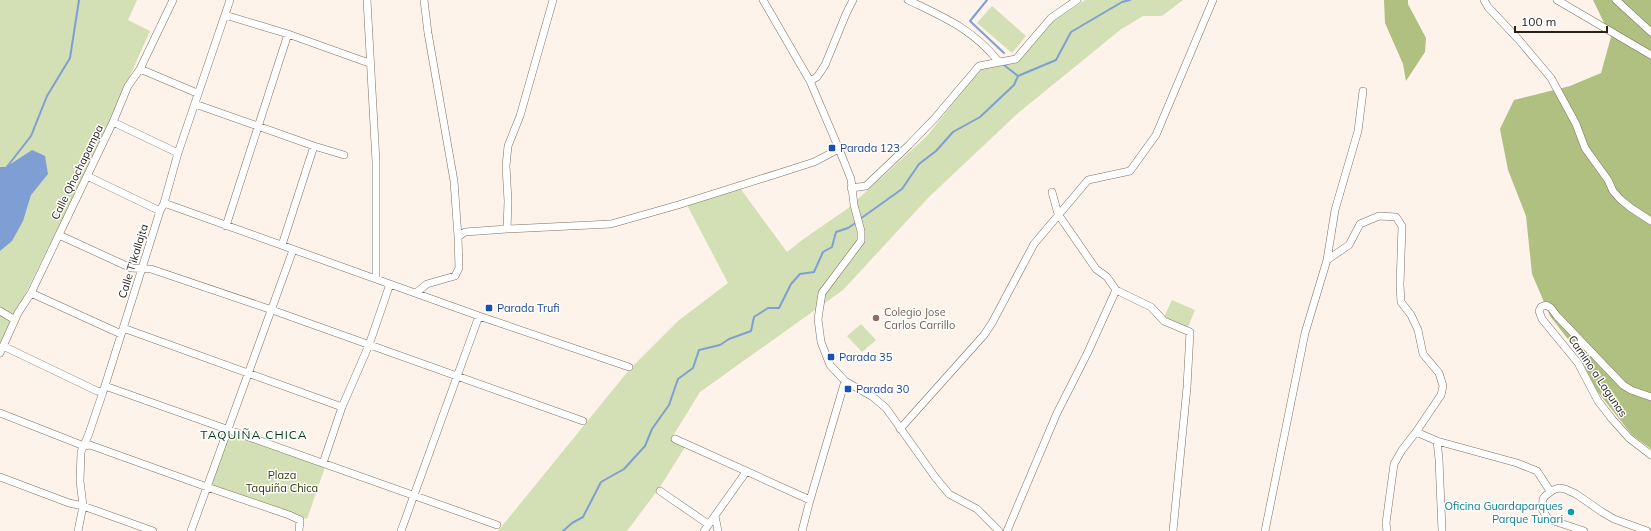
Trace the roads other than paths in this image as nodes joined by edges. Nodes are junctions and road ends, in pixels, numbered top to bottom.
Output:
1 (173, 0) edge
2 (230, 0) edge
3 (367, 0) edge
4 (424, 0) edge
5 (553, 0) edge
6 (762, 0) edge
7 (853, 0) edge
8 (908, 0) edge
9 (1077, 0) edge
10 (1213, 0) edge
11 (1484, 0) edge
12 (1557, 0) edge
13 (1616, 0) edge
14 (225, 15) junction
15 (1651, 32) edge
16 (288, 34) junction
17 (1651, 54) edge
18 (998, 61) junction
19 (370, 62) junction
20 (140, 69) junction
21 (810, 81) junction
22 (1363, 91) dead end
23 (197, 93) junction
24 (195, 104) junction
25 (113, 122) junction
26 (258, 126) junction
27 (314, 146) junction
28 (839, 149) junction
29 (178, 153) junction
30 (344, 155) dead end
31 (87, 176) junction
32 (851, 188) junction
33 (1052, 192) dead end
34 (164, 203) junction
35 (160, 211) junction
36 (1058, 214) junction
37 (1651, 221) edge
38 (226, 226) junction
39 (507, 229) junction
40 (59, 235) junction
41 (458, 237) junction
42 (282, 245) junction
43 (293, 250) junction
44 (1327, 260) junction
45 (141, 269) junction
46 (376, 279) junction
47 (390, 284) junction
48 (1116, 290) junction
49 (31, 292) junction
50 (416, 293) junction
51 (272, 310) junction
52 (0, 311) edge
53 (479, 316) junction
54 (15, 320) junction
55 (122, 331) junction
56 (369, 345) junction
57 (1, 349) edge
58 (628, 367) dead end
59 (249, 373) junction
60 (458, 376) junction
61 (845, 381) junction
62 (104, 389) junction
63 (1651, 397) edge
64 (342, 407) junction
65 (0, 413) edge
66 (582, 420) dead end
67 (900, 429) junction
68 (227, 430) junction
69 (1416, 432) junction
70 (675, 439) dead end
71 (1437, 441) junction
72 (84, 446) junction
73 (1651, 455) edge
74 (323, 463) junction
75 (746, 472) junction
76 (0, 477) edge
77 (207, 487) junction
78 (660, 490) dead end
79 (1550, 491) junction
80 (414, 495) junction
81 (810, 500) junction
82 (83, 506) junction
83 (715, 516) junction
84 (708, 524) junction
85 (497, 525) dead end
86 (78, 531) edge
87 (153, 531) edge
88 (191, 531) edge
89 (298, 531) edge
90 (401, 531) edge
91 (704, 531) edge
92 (718, 531) edge
93 (802, 531) edge
94 (999, 531) edge
95 (1007, 531) edge
96 (1173, 531) edge
97 (1264, 531) edge
98 (1387, 531) edge
99 (1442, 531) edge
100 (1584, 531) edge
101 (1647, 531) edge

1 - 20 street, Calle Qhochapampa
2 - 14 street, Calle T'ikallajta
3 - 19 street
4 - 41 street
5 - 39 street
6 - 21 street
7 - 21 street
8 - 18 street
9 - 18 street
10 - 36 street
11 - 37 street
12 - 17 street
13 - 15 street
14 - 16 street
14 - 23 street, Calle T'ikallajta
16 - 19 street
16 - 26 street
18 - 32 street
19 - 46 street
20 - 23 street
20 - 25 street, Calle Qhochapampa
21 - 28 street
22 - 44 street
23 - 24 street, Calle T'ikallajta
24 - 26 street
24 - 29 street, Calle T'ikallajta
25 - 29 street
25 - 31 street, Calle Qhochapampa
26 - 27 street
26 - 38 street
27 - 30 street
27 - 42 street
28 - 32 street
28 - 39 street
29 - 34 street, Calle T'ikallajta
31 - 35 street
31 - 40 street, Calle Qhochapampa
32 - 61 street
33 - 36 street
34 - 35 street, Calle T'ikallajta
34 - 38 street
35 - 45 street, Calle T'ikallajta
36 - 48 street
36 - 67 street
38 - 42 street
39 - 41 street
40 - 45 street
40 - 49 street, Calle Qhochapampa
41 - 50 street
42 - 43 street
43 - 46 street
43 - 51 street
44 - 69 street
44 - 97 street
45 - 51 street
45 - 55 street, Calle T'ikallajta
46 - 47 street
47 - 50 street
47 - 56 street
48 - 95 street
48 - 96 street
49 - 54 street, Calle Qhochapampa
49 - 55 street
50 - 53 street
51 - 56 street
51 - 59 street
52 - 54 street
53 - 58 street
53 - 60 street
54 - 57 street, Calle Qhochapampa
55 - 59 street
55 - 62 street, Calle T'ikallajta
56 - 60 street
56 - 64 street
57 - 62 street
59 - 64 street
59 - 68 street
60 - 66 street
60 - 80 street
61 - 67 street
61 - 81 street
62 - 68 street
62 - 72 street, Calle T'ikallajta
63 - 73 street, Camino a Lagunas
64 - 74 street
65 - 72 street
67 - 94 street
68 - 74 street
68 - 77 street
69 - 71 street
69 - 98 street
70 - 75 street
71 - 79 street
71 - 99 street
72 - 77 street
72 - 82 street, Calle T'ikallajta
74 - 80 street
75 - 81 street
75 - 83 street
76 - 82 street
77 - 88 street
77 - 89 street
78 - 84 street
79 - 100 street
79 - 101 street
80 - 85 street
80 - 90 street
81 - 93 street
82 - 86 street, Calle T'ikallajta
82 - 87 street
83 - 84 street
83 - 92 street
84 - 91 street

